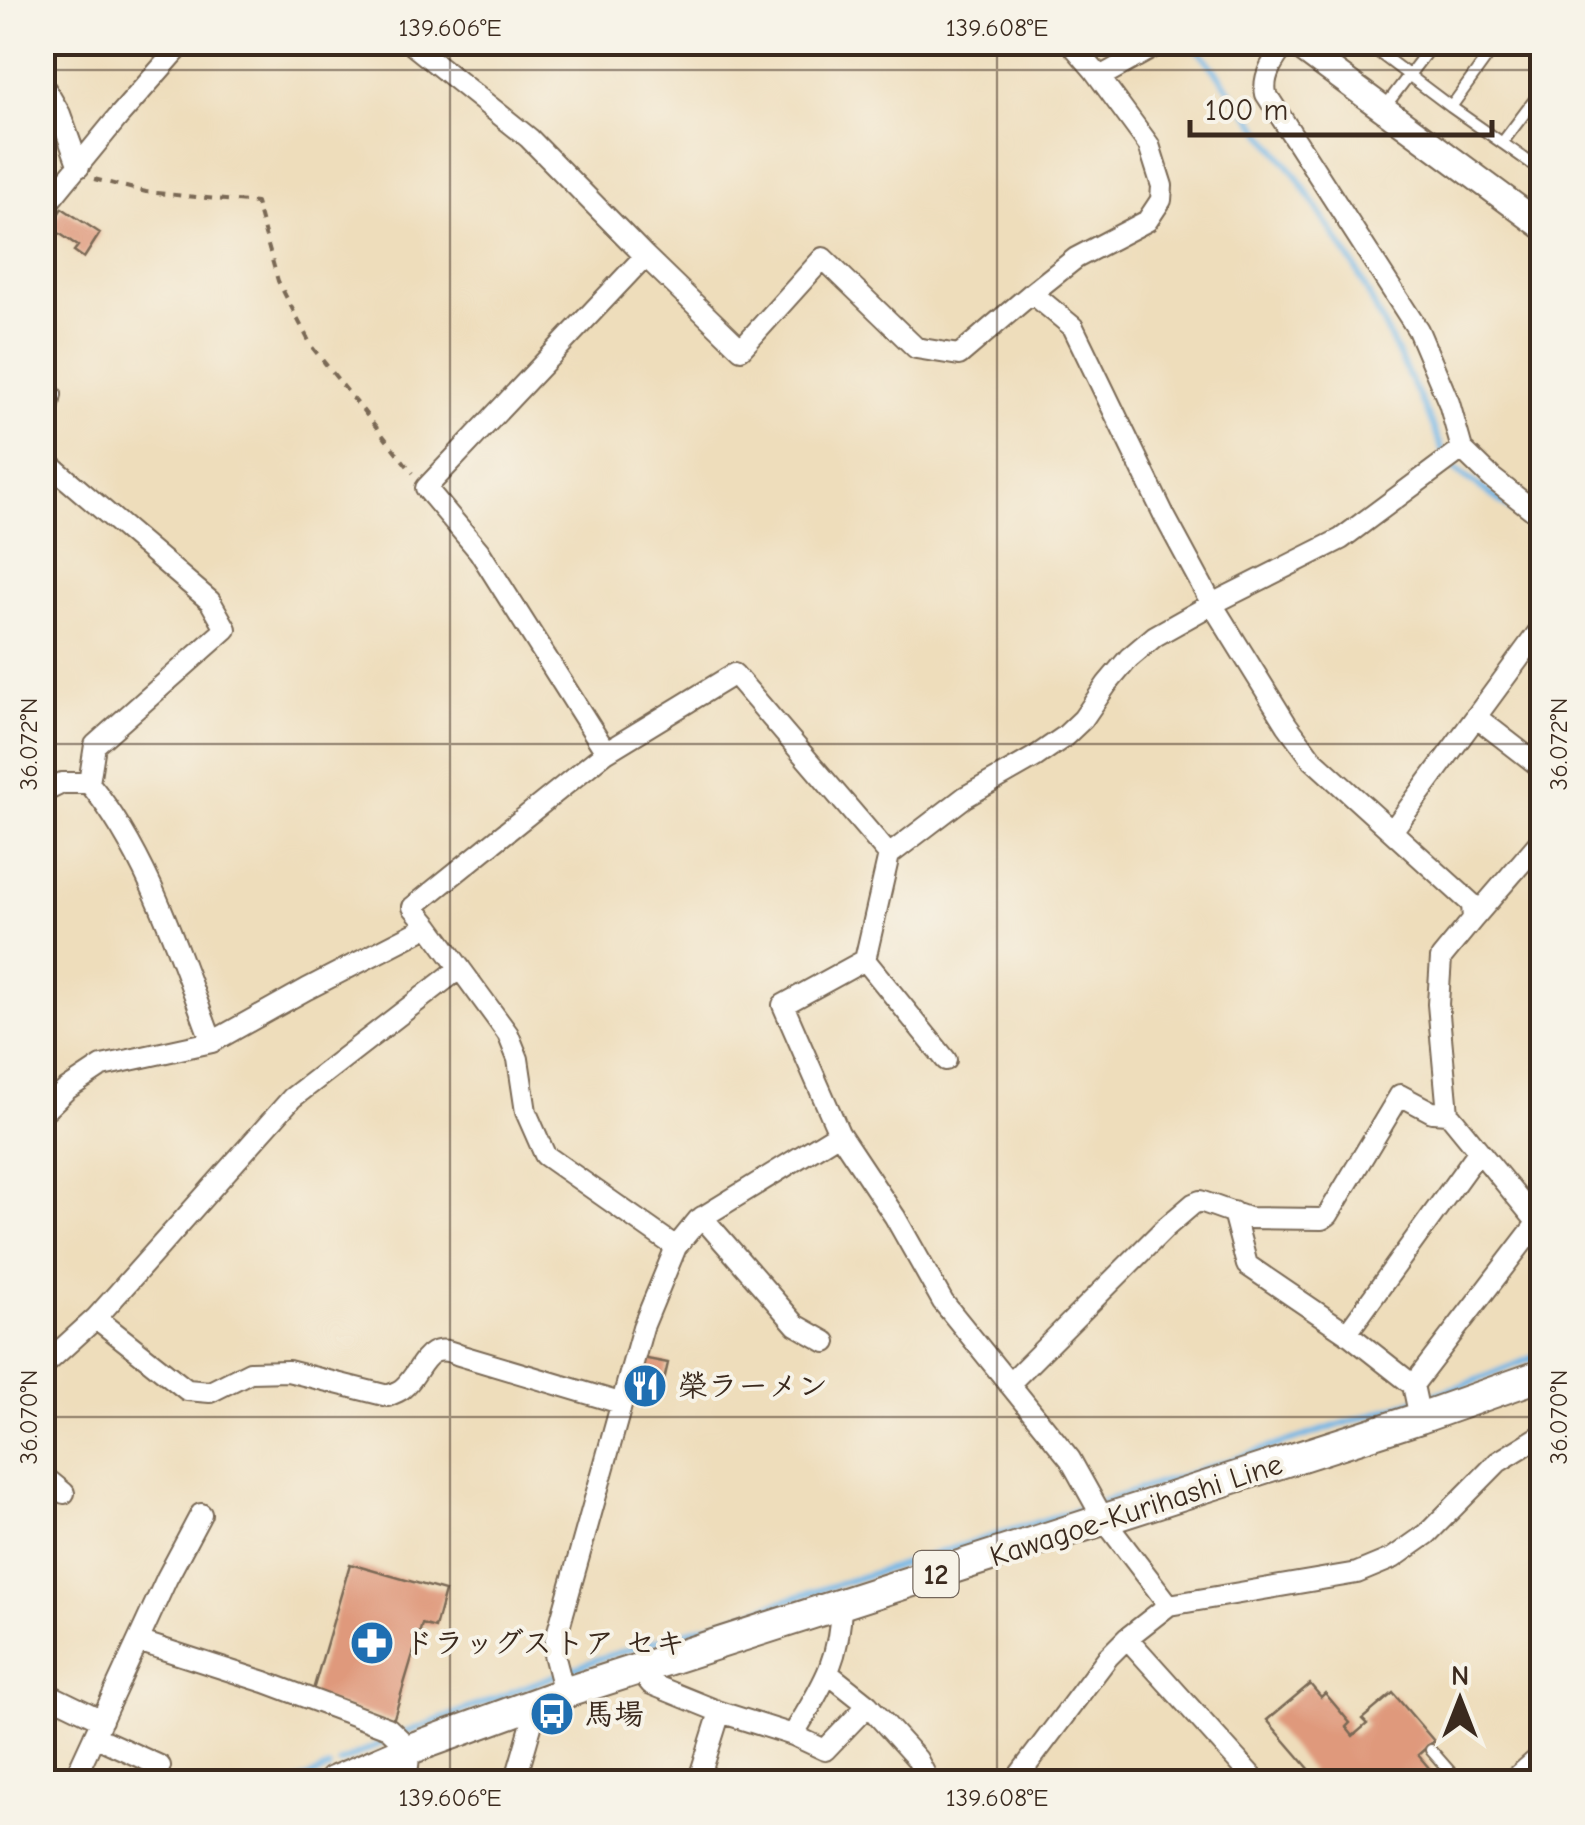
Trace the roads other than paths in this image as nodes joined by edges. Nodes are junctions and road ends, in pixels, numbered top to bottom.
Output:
1 (184, 42) edge
2 (409, 42) edge
3 (1070, 42) edge
4 (1163, 42) edge
5 (1290, 42) edge
6 (1372, 42) edge
7 (1434, 42) edge
8 (1498, 42) edge
9 (1409, 76) junction
10 (1100, 78) junction
11 (42, 83) edge
12 (1542, 90) edge
13 (1450, 107) junction
14 (1383, 109) junction
15 (1502, 143) junction
16 (79, 167) junction
17 (1542, 171) edge
18 (42, 210) edge
19 (1542, 226) edge
20 (645, 256) junction
21 (1032, 293) junction
22 (42, 389) edge
23 (42, 438) edge
24 (1462, 450) junction
25 (42, 458) edge
26 (1542, 517) edge
27 (1212, 604) junction
28 (1542, 626) edge
29 (1476, 716) junction
30 (606, 752) junction
31 (1542, 768) edge
32 (89, 782) junction
33 (42, 792) edge
34 (1392, 831) junction
35 (1542, 839) edge
36 (889, 855) junction
37 (1473, 919) junction
38 (429, 926) junction
39 (865, 960) junction
40 (460, 968) junction
41 (212, 1042) junction
42 (946, 1060) dead end
43 (42, 1113) edge
44 (1448, 1113) junction
45 (839, 1133) junction
46 (1478, 1152) junction
47 (1233, 1212) junction
48 (702, 1217) junction
49 (1540, 1225) edge
50 (676, 1246) junction
51 (96, 1318) junction
52 (1347, 1334) junction
53 (826, 1342) dead end
54 (42, 1367) edge
55 (1542, 1375) edge
56 (1009, 1384) junction
57 (1413, 1385) junction
58 (620, 1403) junction
59 (1420, 1418) junction
60 (1542, 1434) edge
61 (42, 1474) edge
62 (64, 1493) dead end
63 (200, 1514) dead end
64 (1104, 1520) junction
65 (841, 1605) junction
66 (1168, 1605) junction
67 (1127, 1638) junction
68 (138, 1641) junction
69 (638, 1668) junction
70 (829, 1674) junction
71 (42, 1690) edge
72 (564, 1692) junction
73 (530, 1705) junction
74 (868, 1706) junction
75 (720, 1712) junction
76 (98, 1728) junction
77 (793, 1735) junction
78 (410, 1748) junction
79 (1430, 1750) dead end
80 (1540, 1764) edge
81 (160, 1766) dead end
82 (73, 1782) edge
83 (333, 1782) edge
84 (406, 1782) edge
85 (515, 1782) edge
86 (698, 1782) edge
87 (929, 1782) edge
88 (1014, 1782) edge
89 (1257, 1782) edge
90 (1460, 1782) edge
91 (1511, 1782) edge

1 - 16 street
2 - 20 street
3 - 10 street
4 - 10 street
5 - 14 street
5 - 24 street
6 - 9 lane
7 - 9 lane
8 - 13 lane
9 - 13 lane
9 - 14 lane
10 - 21 street
11 - 16 street
12 - 15 lane
13 - 15 lane
14 - 19 street
15 - 17 lane
16 - 18 street
20 - 21 street
20 - 30 street
21 - 27 street
22 - 23 street
24 - 26 street
24 - 27 street
25 - 32 street
27 - 34 street
27 - 36 street
28 - 29 street
29 - 31 street
29 - 34 street
30 - 36 street
30 - 38 street
32 - 33 street
32 - 41 street
34 - 37 street
35 - 37 street
36 - 39 street
37 - 44 street
38 - 40 street
38 - 41 street
39 - 42 street
39 - 45 street
40 - 50 street
40 - 51 street
41 - 43 street
44 - 46 street
44 - 47 street
45 - 48 street
45 - 56 street
46 - 49 street
46 - 52 street
47 - 52 street
47 - 56 street
48 - 50 street
48 - 53 street
49 - 57 street
50 - 58 street
51 - 54 street
51 - 58 street
52 - 57 street
55 - 59 main road, Kawagoe-Kurihashi Line / 12
56 - 64 street
57 - 59 street
58 - 72 street
59 - 64 main road, Kawagoe-Kurihashi Line / 12
60 - 66 street
61 - 62 street
63 - 68 street
64 - 65 main road, Kawagoe-Kurihashi Line / 12
64 - 66 street
65 - 69 main road, Kawagoe-Kurihashi Line / 12
65 - 70 street
66 - 67 street
67 - 88 street
67 - 89 street
68 - 76 street
68 - 78 street
69 - 72 main road, Kawagoe-Kurihashi Line / 12
69 - 75 street
70 - 74 street
70 - 77 street
71 - 76 street
72 - 73 main road, Kawagoe-Kurihashi Line / 12
73 - 78 main road, Kawagoe-Kurihashi Line / 12
73 - 85 street
74 - 77 street
74 - 87 street
75 - 77 street
75 - 86 street
76 - 81 street
76 - 82 street
78 - 83 main road, Kawagoe-Kurihashi Line / 12
78 - 84 street
79 - 90 lane
80 - 91 street

